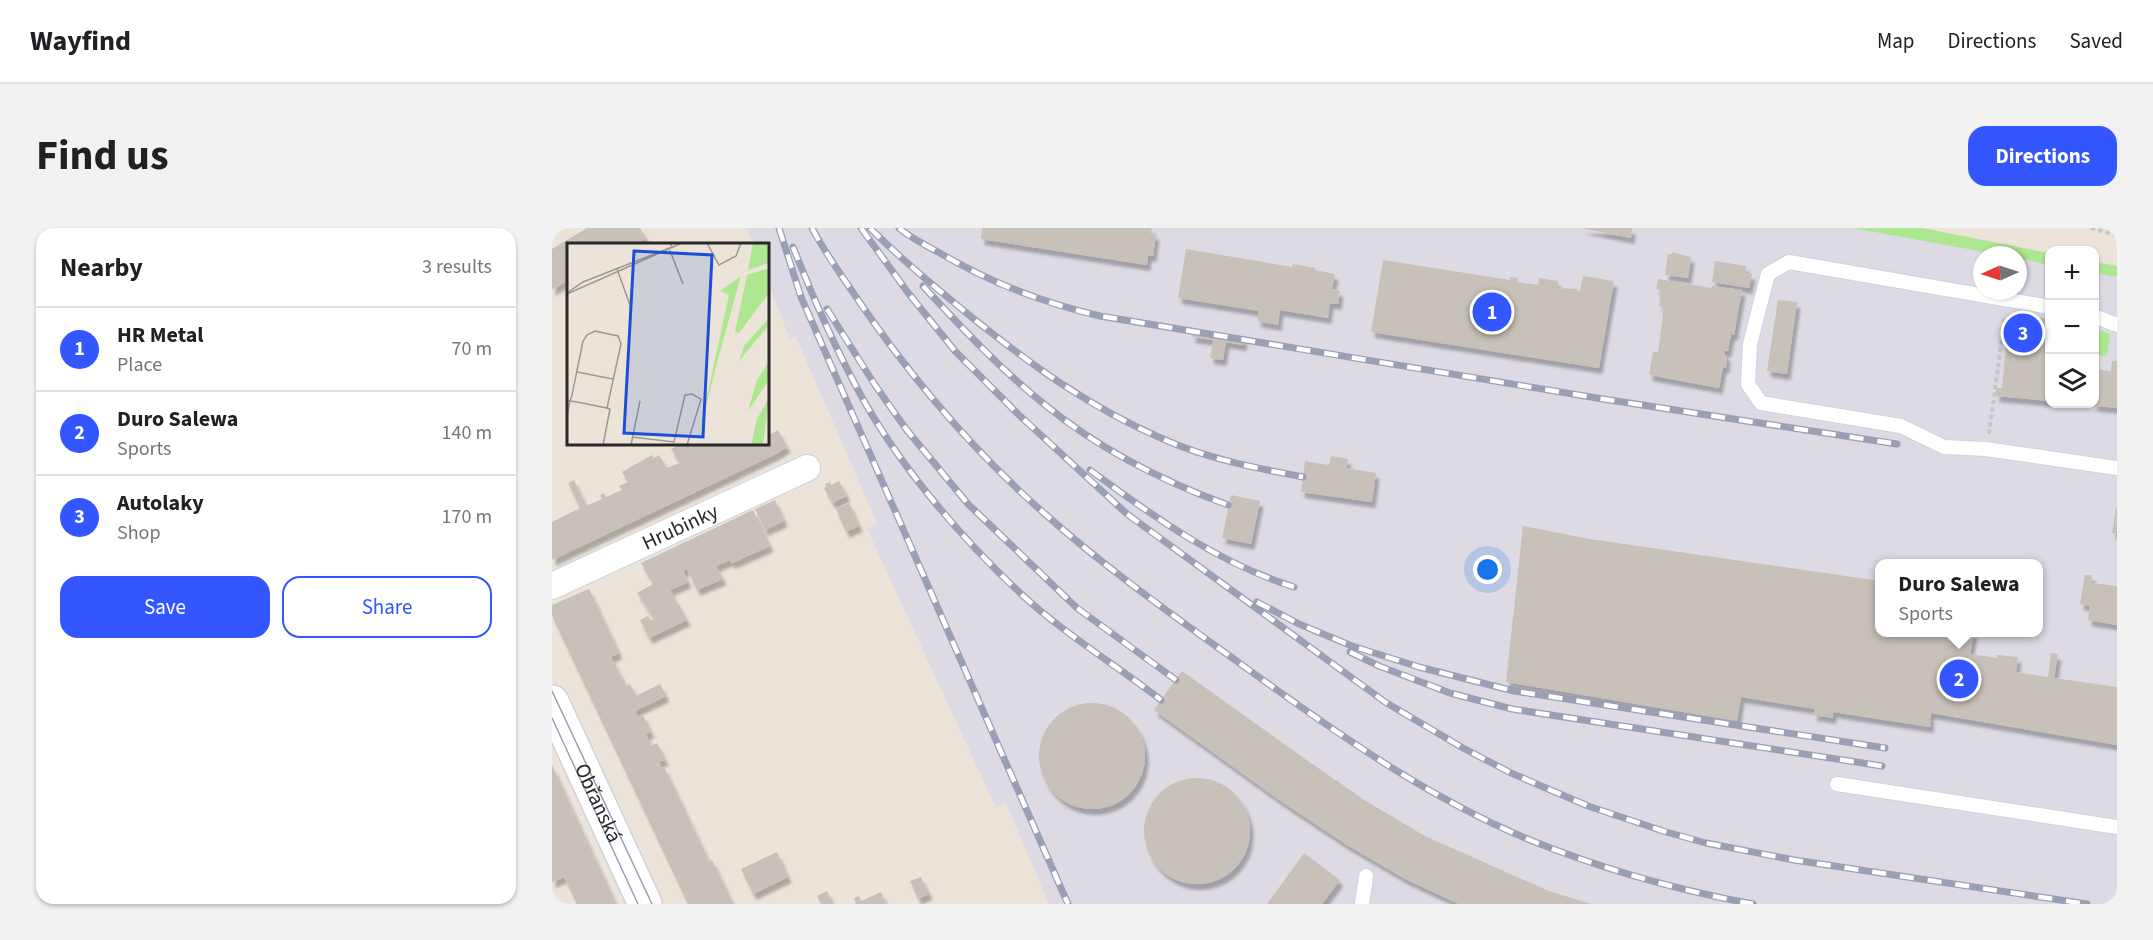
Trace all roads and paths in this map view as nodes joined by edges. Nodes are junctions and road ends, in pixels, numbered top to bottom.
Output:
1 (2091, 228) edge
2 (2117, 235) edge
3 (1973, 294) edge
4 (2007, 300) joint
5 (2045, 306) edge
6 (2099, 318) edge
7 (2117, 325) edge
8 (1990, 422) dead end
9 (807, 468) dead end
10 (2117, 468) edge
11 (552, 585) edge
12 (1955, 637) edge
13 (1953, 651) dead end
14 (552, 702) edge
15 (1837, 784) dead end
16 (2117, 826) edge
17 (1366, 876) dead end
18 (645, 904) edge
19 (1362, 904) edge

1 - 2 path
3 - 10 lane
4 - 5 lane
4 - 8 path
6 - 7 lane
9 - 11 street, Hrubinky
12 - 13 path
14 - 18 main road, Obřanská
15 - 16 lane
17 - 19 lane

